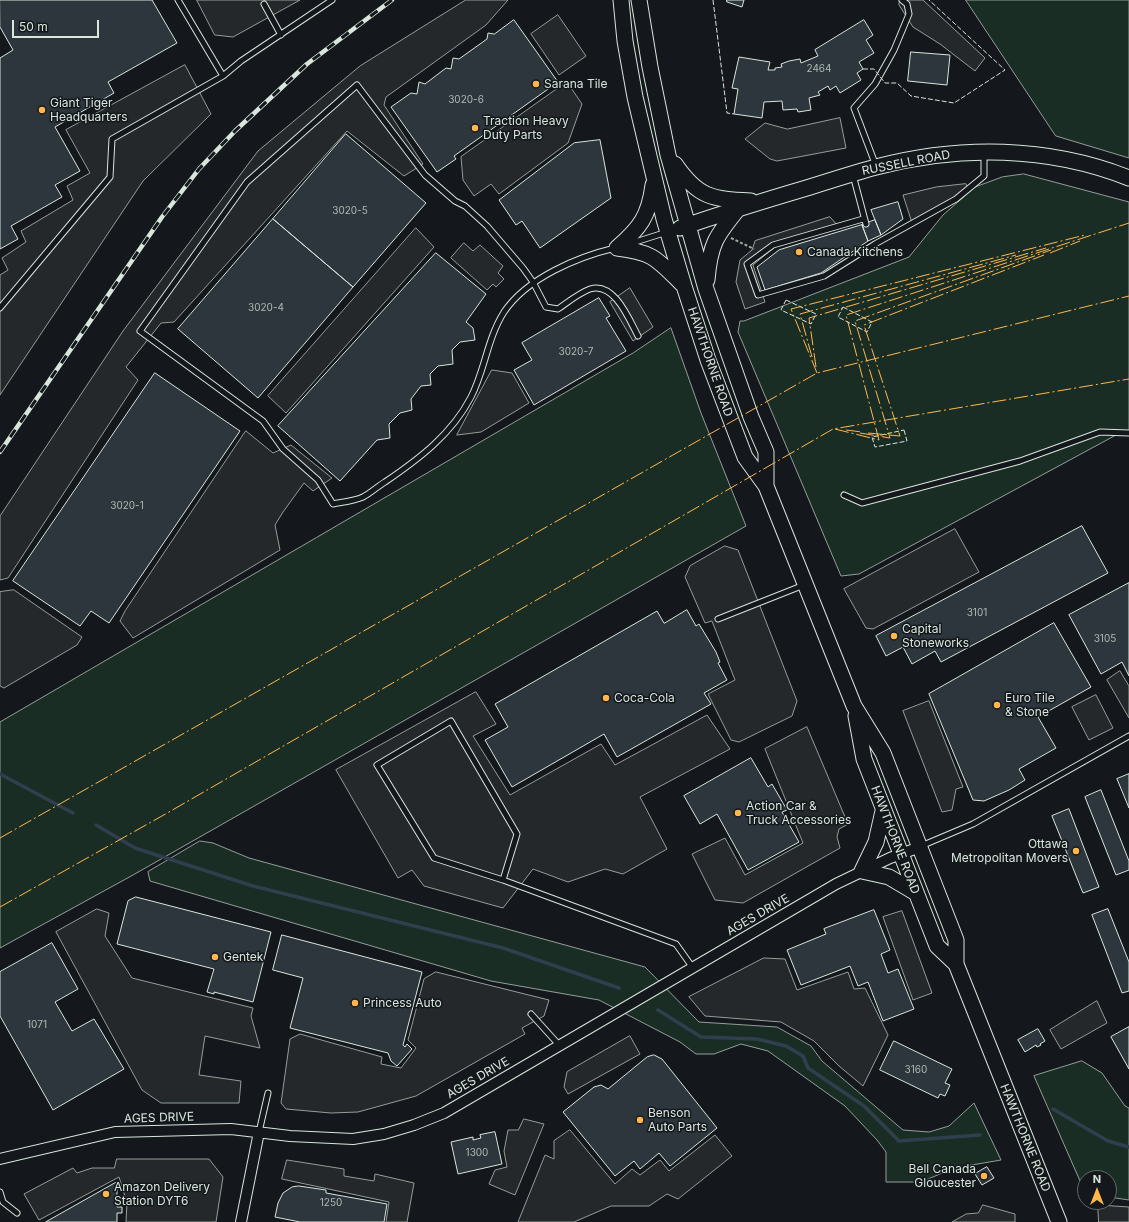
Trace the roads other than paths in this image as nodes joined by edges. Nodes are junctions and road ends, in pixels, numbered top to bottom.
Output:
1 (178, 0) edge
2 (332, 0) edge
3 (621, 0) edge
4 (639, 0) edge
5 (902, 0) edge
6 (264, 4) dead end
7 (281, 34) junction
8 (223, 76) junction
9 (984, 152) junction
10 (668, 155) junction
11 (877, 167) junction
12 (853, 174) junction
13 (654, 178) junction
14 (1129, 178) edge
15 (762, 201) junction
16 (738, 209) junction
17 (688, 225) junction
18 (668, 232) junction
19 (617, 248) junction
20 (533, 282) junction
21 (684, 286) junction
22 (706, 289) junction
23 (0, 308) edge
24 (638, 336) dead end
25 (1129, 433) edge
26 (766, 486) junction
27 (844, 495) dead end
28 (805, 584) junction
29 (718, 619) dead end
30 (854, 706) junction
31 (1129, 736) edge
32 (884, 810) junction
33 (920, 847) junction
34 (900, 854) junction
35 (862, 871) junction
36 (502, 880) junction
37 (916, 893) junction
38 (956, 964) junction
39 (693, 968) junction
40 (531, 1014) dead end
41 (560, 1046) junction
42 (268, 1093) dead end
43 (258, 1132) junction
44 (0, 1159) edge
45 (0, 1192) edge
46 (2, 1203) edge
47 (17, 1213) dead end
48 (241, 1222) edge
49 (1059, 1222) edge

1 - 8 lane
2 - 7 lane
3 - 13 main road
4 - 10 main road
5 - 11 lane
6 - 7 lane
7 - 8 lane
8 - 23 lane
9 - 11 main road, RUSSELL ROAD
9 - 12 lane
9 - 14 main road, RUSSELL ROAD
10 - 15 main road
10 - 17 main road
11 - 12 main road, RUSSELL ROAD
12 - 15 main road, RUSSELL ROAD
13 - 18 main road
13 - 19 main road
15 - 16 main road, RUSSELL ROAD
16 - 17 main road, RUSSELL ROAD
16 - 22 main road
17 - 18 main road, RUSSELL ROAD
17 - 22 main road, HAWTHORNE ROAD
18 - 19 lane
18 - 21 main road, HAWTHORNE ROAD
19 - 20 lane
19 - 21 main road
20 - 20 lane
20 - 24 lane
21 - 26 main road, HAWTHORNE ROAD
22 - 26 main road, HAWTHORNE ROAD
25 - 27 lane
26 - 28 main road, HAWTHORNE ROAD
28 - 29 lane
28 - 30 main road, HAWTHORNE ROAD
30 - 32 main road, HAWTHORNE ROAD
30 - 33 main road, HAWTHORNE ROAD
31 - 33 lane
32 - 34 main road, HAWTHORNE ROAD
32 - 35 main road
33 - 34 street, AGES DRIVE
33 - 38 main road, HAWTHORNE ROAD
34 - 35 street, AGES DRIVE
34 - 37 main road, HAWTHORNE ROAD
35 - 37 main road
35 - 39 street, AGES DRIVE
36 - 36 lane
36 - 39 lane
37 - 38 main road, HAWTHORNE ROAD
38 - 49 main road, HAWTHORNE ROAD
39 - 41 street, AGES DRIVE
40 - 41 lane
41 - 43 street, AGES DRIVE
42 - 43 lane
43 - 44 street, AGES DRIVE
43 - 48 street
45 - 46 lane
46 - 47 lane

